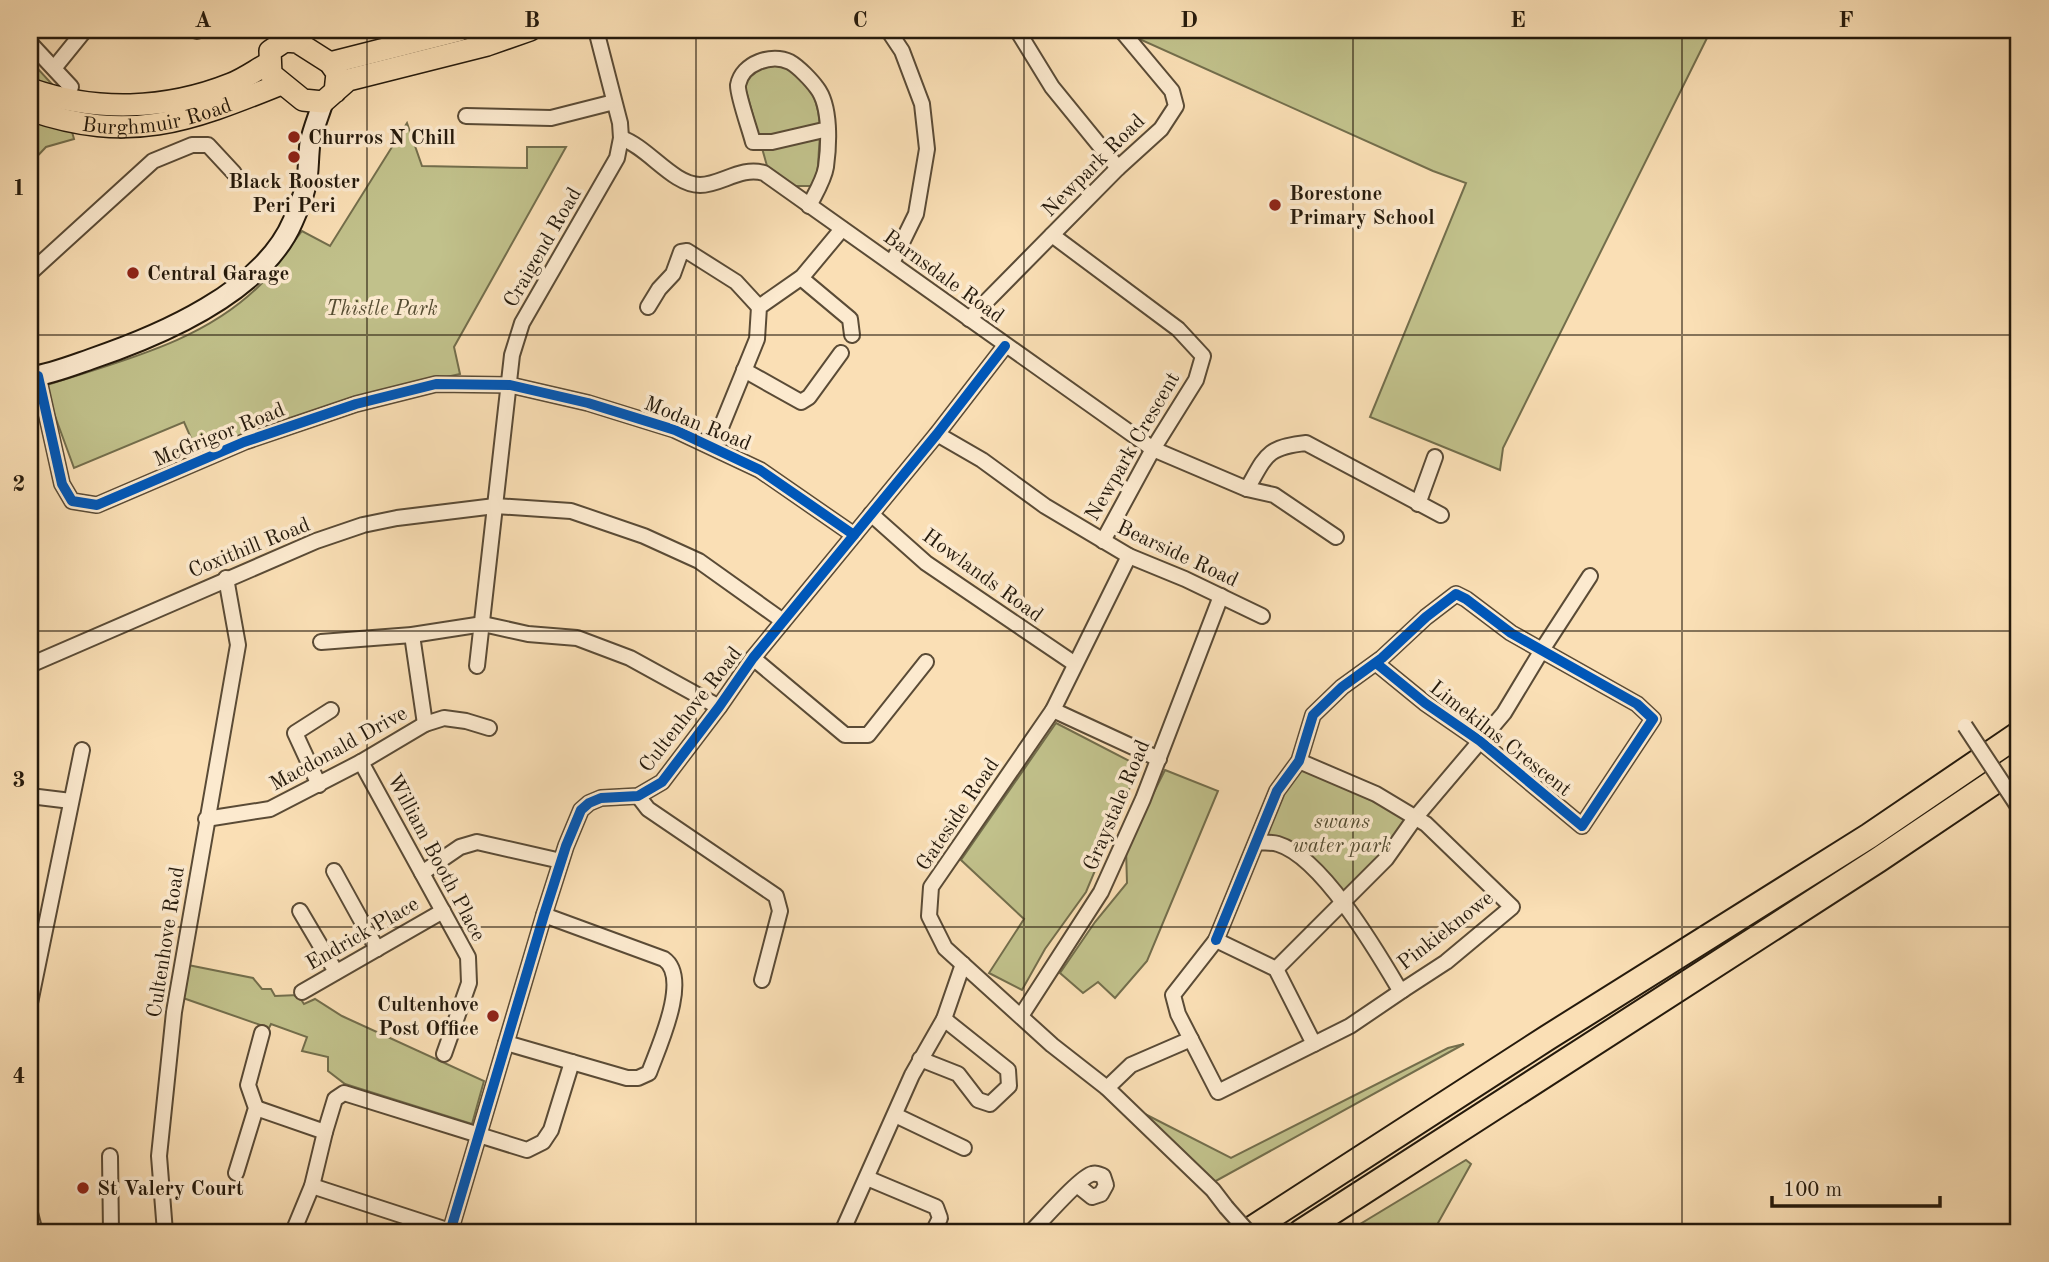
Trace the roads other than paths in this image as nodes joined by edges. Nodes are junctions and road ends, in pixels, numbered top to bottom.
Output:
1 (85, 30) edge
2 (460, 30) edge
3 (530, 30) edge
4 (596, 30) edge
5 (888, 30) edge
6 (1017, 30) edge
7 (1121, 30) edge
8 (292, 34) edge
9 (30, 43) edge
10 (269, 57) junction
11 (330, 63) junction
12 (55, 67) junction
13 (281, 83) junction
14 (71, 87) dead end
15 (30, 89) edge
16 (320, 98) junction
17 (614, 102) junction
18 (30, 110) edge
19 (466, 116) dead end
20 (828, 129) junction
21 (621, 138) junction
22 (1118, 168) junction
23 (234, 173) dead end
24 (809, 206) junction
25 (842, 229) junction
26 (1052, 235) junction
27 (892, 263) junction
28 (30, 273) edge
29 (801, 278) junction
30 (648, 307) dead end
31 (759, 307) junction
32 (969, 319) junction
33 (852, 335) dead end
34 (1005, 346) junction
35 (841, 353) dead end
36 (744, 370) junction
37 (34, 377) edge
38 (510, 385) junction
39 (937, 434) junction
40 (713, 447) junction
41 (1153, 449) junction
42 (1435, 457) dead end
43 (1247, 489) junction
44 (1418, 504) junction
45 (495, 506) junction
46 (871, 514) junction
47 (1441, 515) dead end
48 (854, 535) junction
49 (1336, 537) dead end
50 (1103, 541) junction
51 (1129, 556) junction
52 (1590, 576) dead end
53 (226, 578) junction
54 (1220, 596) junction
55 (1262, 616) dead end
56 (783, 621) junction
57 (483, 624) junction
58 (412, 635) junction
59 (321, 642) dead end
60 (1542, 650) junction
61 (753, 658) junction
62 (926, 662) dead end
63 (1376, 663) junction
64 (1075, 664) junction
65 (30, 665) edge
66 (477, 666) dead end
67 (719, 707) junction
68 (331, 710) dead end
69 (1053, 710) junction
70 (425, 724) junction
71 (1965, 726) dead end
72 (489, 728) dead end
73 (2019, 734) edge
74 (1480, 741) junction
75 (82, 750) dead end
76 (1159, 758) junction
77 (1299, 761) junction
78 (362, 762) junction
79 (2019, 765) edge
80 (319, 785) junction
81 (30, 796) edge
82 (638, 796) junction
83 (71, 801) junction
84 (2019, 808) edge
85 (1415, 818) junction
86 (206, 819) junction
87 (1257, 842) junction
88 (561, 861) junction
89 (334, 871) dead end
90 (422, 873) junction
91 (1342, 903) junction
92 (300, 911) dead end
93 (443, 911) junction
94 (544, 915) junction
95 (1216, 940) junction
96 (35, 943) edge
97 (377, 949) junction
98 (963, 964) junction
99 (1276, 969) junction
100 (335, 972) junction
101 (762, 981) dead end
102 (1403, 990) junction
103 (302, 992) dead end
104 (30, 1003) edge
105 (1021, 1016) junction
106 (944, 1019) junction
107 (262, 1033) dead end
108 (1191, 1039) junction
109 (506, 1044) junction
110 (1314, 1044) junction
111 (444, 1054) dead end
112 (920, 1059) junction
113 (572, 1062) junction
114 (1107, 1088) junction
115 (256, 1108) junction
116 (895, 1115) junction
117 (325, 1132) junction
118 (481, 1134) junction
119 (964, 1148) dead end
120 (110, 1156) dead end
121 (236, 1173) dead end
122 (867, 1178) junction
123 (1077, 1185) dead end
124 (312, 1186) junction
125 (30, 1213) edge
126 (35, 1232) edge
127 (111, 1232) edge
128 (165, 1232) edge
129 (293, 1232) edge
130 (450, 1232) edge
131 (842, 1232) edge
132 (933, 1232) edge
133 (1031, 1232) edge
134 (1248, 1232) edge
135 (1301, 1232) edge

1 - 12 street
2 - 11 main road
3 - 16 main road
4 - 17 street
5 - 27 street
6 - 22 street
7 - 22 street, Newpark Road
8 - 10 main road, Burghmuir Road
8 - 11 main road
9 - 12 street
10 - 13 main road
10 - 15 main road, Burghmuir Road
11 - 16 main road
12 - 14 street
13 - 16 main road
13 - 18 main road, Burghmuir Road
16 - 37 main road
17 - 19 street
17 - 21 street
20 - 20 street
20 - 24 street
21 - 24 street, Barnsdale Road
21 - 38 street, Craigend Road
22 - 26 street, Newpark Road
23 - 28 street
24 - 25 street, Barnsdale Road
25 - 27 street, Barnsdale Road
25 - 29 street
26 - 32 street, Newpark Road
26 - 41 street, Newpark Crescent
27 - 32 street, Barnsdale Road
29 - 31 street
29 - 33 street
30 - 31 street
31 - 36 street
32 - 34 street, Barnsdale Road
34 - 39 street, Cultenhove Road
34 - 41 street, Barnsdale Road
35 - 36 street
36 - 40 street
37 - 38 street, McGrigor Road
38 - 40 street, Modan Road
38 - 45 street, Craigend Road
39 - 46 street, Cultenhove Road
39 - 50 street, Bearside Road
40 - 48 street, Modan Road
41 - 43 street, Barnsdale Road
41 - 50 street, Newpark Crescent
42 - 44 street
43 - 44 street
43 - 49 street, Barnsdale Road
44 - 47 street
45 - 53 street, Coxithill Road
45 - 56 street, Coxithill Road
45 - 57 street, Craigend Road
46 - 48 street, Cultenhove Road
46 - 64 street, Howlands Road
48 - 56 street, Cultenhove Road
50 - 51 street, Bearside Road
51 - 54 street, Bearside Road
51 - 64 street, Gateside Road
52 - 60 street
53 - 65 street, Coxithill Road
53 - 86 street, Cultenhove Road
54 - 55 street, Bearside Road
54 - 76 street, Graystale Road
56 - 61 street, Cultenhove Road
57 - 58 street
57 - 66 street, Craigend Road
57 - 67 street
58 - 59 street
58 - 70 street
60 - 63 street, Limekilns Crescent
60 - 74 street
60 - 74 street, Limekilns Crescent
61 - 62 street
61 - 67 street, Cultenhove Road
63 - 74 street, Limekilns Crescent
63 - 77 street
64 - 69 street, Gateside Road
67 - 82 street, Cultenhove Road
68 - 80 street
69 - 76 street
69 - 98 street, Gateside Road
70 - 72 street, Macdonald Drive
70 - 78 street, Macdonald Drive
71 - 84 street, bridge
73 - 134 highway
74 - 85 street
75 - 83 street
76 - 105 street, Graystale Road
77 - 85 street, Pinkieknowe
77 - 87 street
78 - 80 street, Macdonald Drive
78 - 90 street, William Booth Place
79 - 135 highway
80 - 86 street, Macdonald Drive
81 - 83 street
82 - 88 street, Cultenhove Road
82 - 101 street
83 - 96 street
85 - 91 street
85 - 102 street, Pinkieknowe
86 - 128 street, Cultenhove Road
87 - 91 street, Pinkieknowe
87 - 95 street
88 - 90 street
88 - 94 street, Cultenhove Road
89 - 97 street
90 - 93 street, William Booth Place
91 - 99 street
91 - 102 street, Pinkieknowe
92 - 100 street
93 - 97 street, Endrick Place
93 - 111 street, William Booth Place
94 - 109 street, Cultenhove Road
94 - 113 street
95 - 99 street
95 - 108 street
96 - 104 street
97 - 100 street, Endrick Place
98 - 105 street, Gateside Road
98 - 106 street
99 - 110 street
100 - 103 street, Endrick Place
102 - 110 street
105 - 114 street, Gateside Road
106 - 112 street
106 - 112 street
107 - 115 street
108 - 110 street
108 - 114 street
109 - 113 street
109 - 118 street, Cultenhove Road
112 - 116 street
113 - 118 street
114 - 134 street, Gateside Road, bridge
115 - 117 street
115 - 121 street
116 - 119 street
116 - 122 street
117 - 118 street
117 - 124 street
118 - 130 street, Cultenhove Road
120 - 127 street
122 - 131 street
122 - 132 street
123 - 133 street
124 - 129 street
124 - 130 street
125 - 126 street

